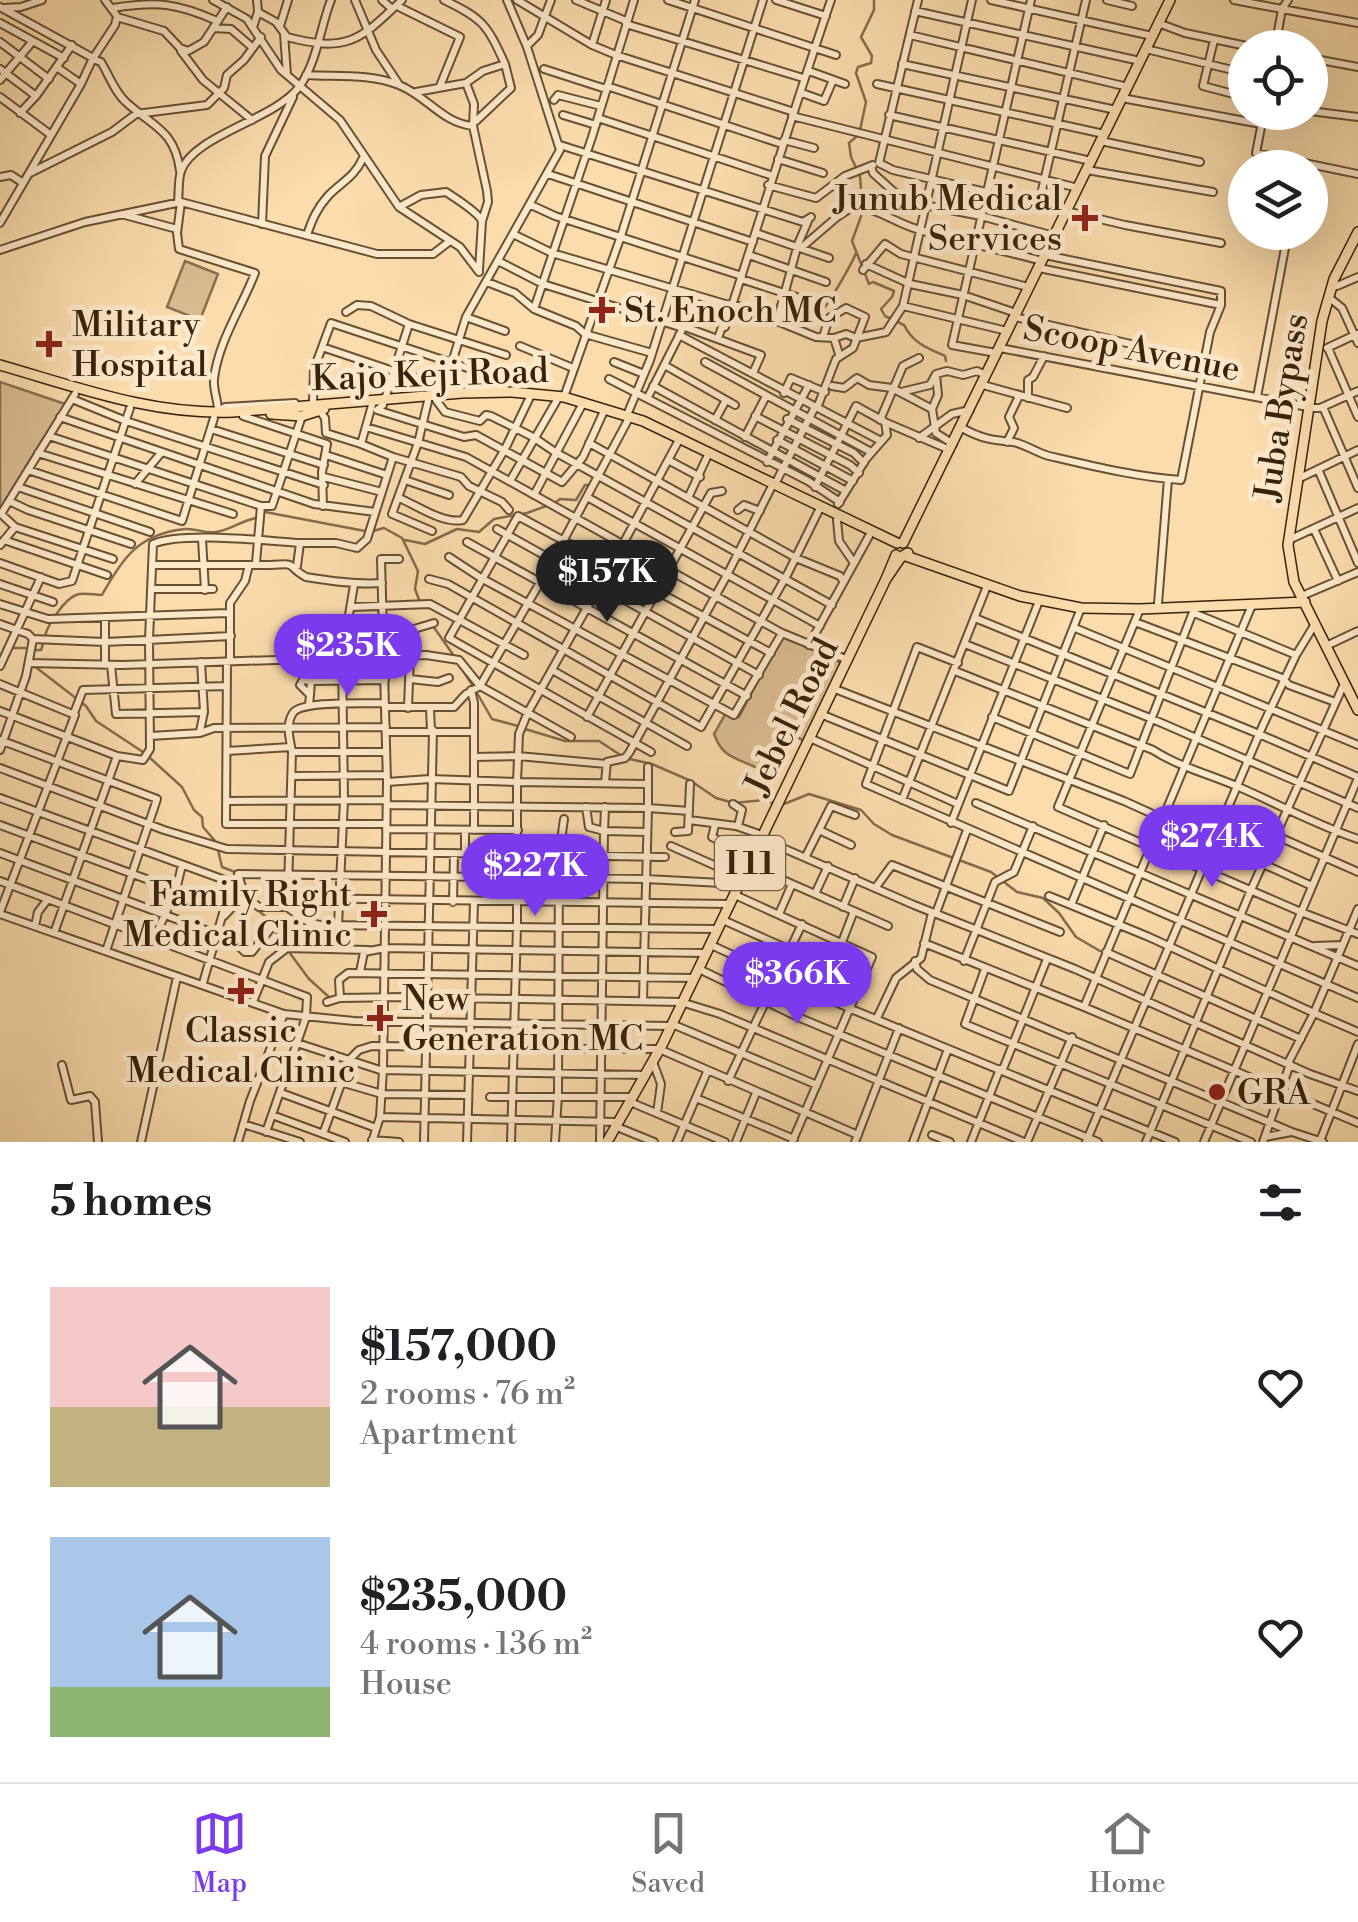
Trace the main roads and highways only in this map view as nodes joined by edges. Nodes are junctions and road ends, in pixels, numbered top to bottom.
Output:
1 (1170, 0) edge
2 (1358, 232) edge
3 (1358, 241) edge
4 (0, 368) edge
5 (508, 394) junction
6 (94, 397) junction
7 (560, 398) junction
8 (382, 402) junction
9 (1315, 407) junction
10 (628, 417) junction
11 (679, 440) junction
12 (773, 486) junction
13 (836, 516) junction
14 (902, 550) junction
15 (1304, 599) junction
16 (1328, 646) junction
17 (1352, 692) edge
18 (1358, 710) edge
19 (603, 1142) edge

1 - 14 main road, Jebel Road
2 - 9 main road, Juba Bypass
3 - 9 main road, Juba Bypass
4 - 6 main road, Kajo Keji Road
4 - 6 main road, Kajo Keji Road
5 - 7 main road, Kajo Keji Road
5 - 7 main road, Kajo Keji Road
5 - 8 main road, Kajo Keji Road
6 - 8 main road, Kajo Keji Road
6 - 8 main road, Kajo Keji Road
7 - 10 main road, Kajo Keji Road
7 - 10 main road, Kajo Keji Road
9 - 15 main road, Juba Bypass
9 - 15 main road, Juba Bypass
10 - 11 main road, Kajo Keji Road
11 - 12 main road, Kajo Keji Road
11 - 12 main road, Kajo Keji Road
12 - 13 main road, Kajo Keji Road
12 - 13 main road, Kajo Keji Road
13 - 14 main road, Kajo Keji Road
13 - 14 main road, Kajo Keji Road
14 - 15 main road
14 - 15 main road
14 - 19 main road, Jebel Road / I 11
15 - 16 main road, Juba Bypass
15 - 16 main road, Juba Bypass
16 - 17 main road, Juba Bypass
17 - 18 main road, Juba Bypass

